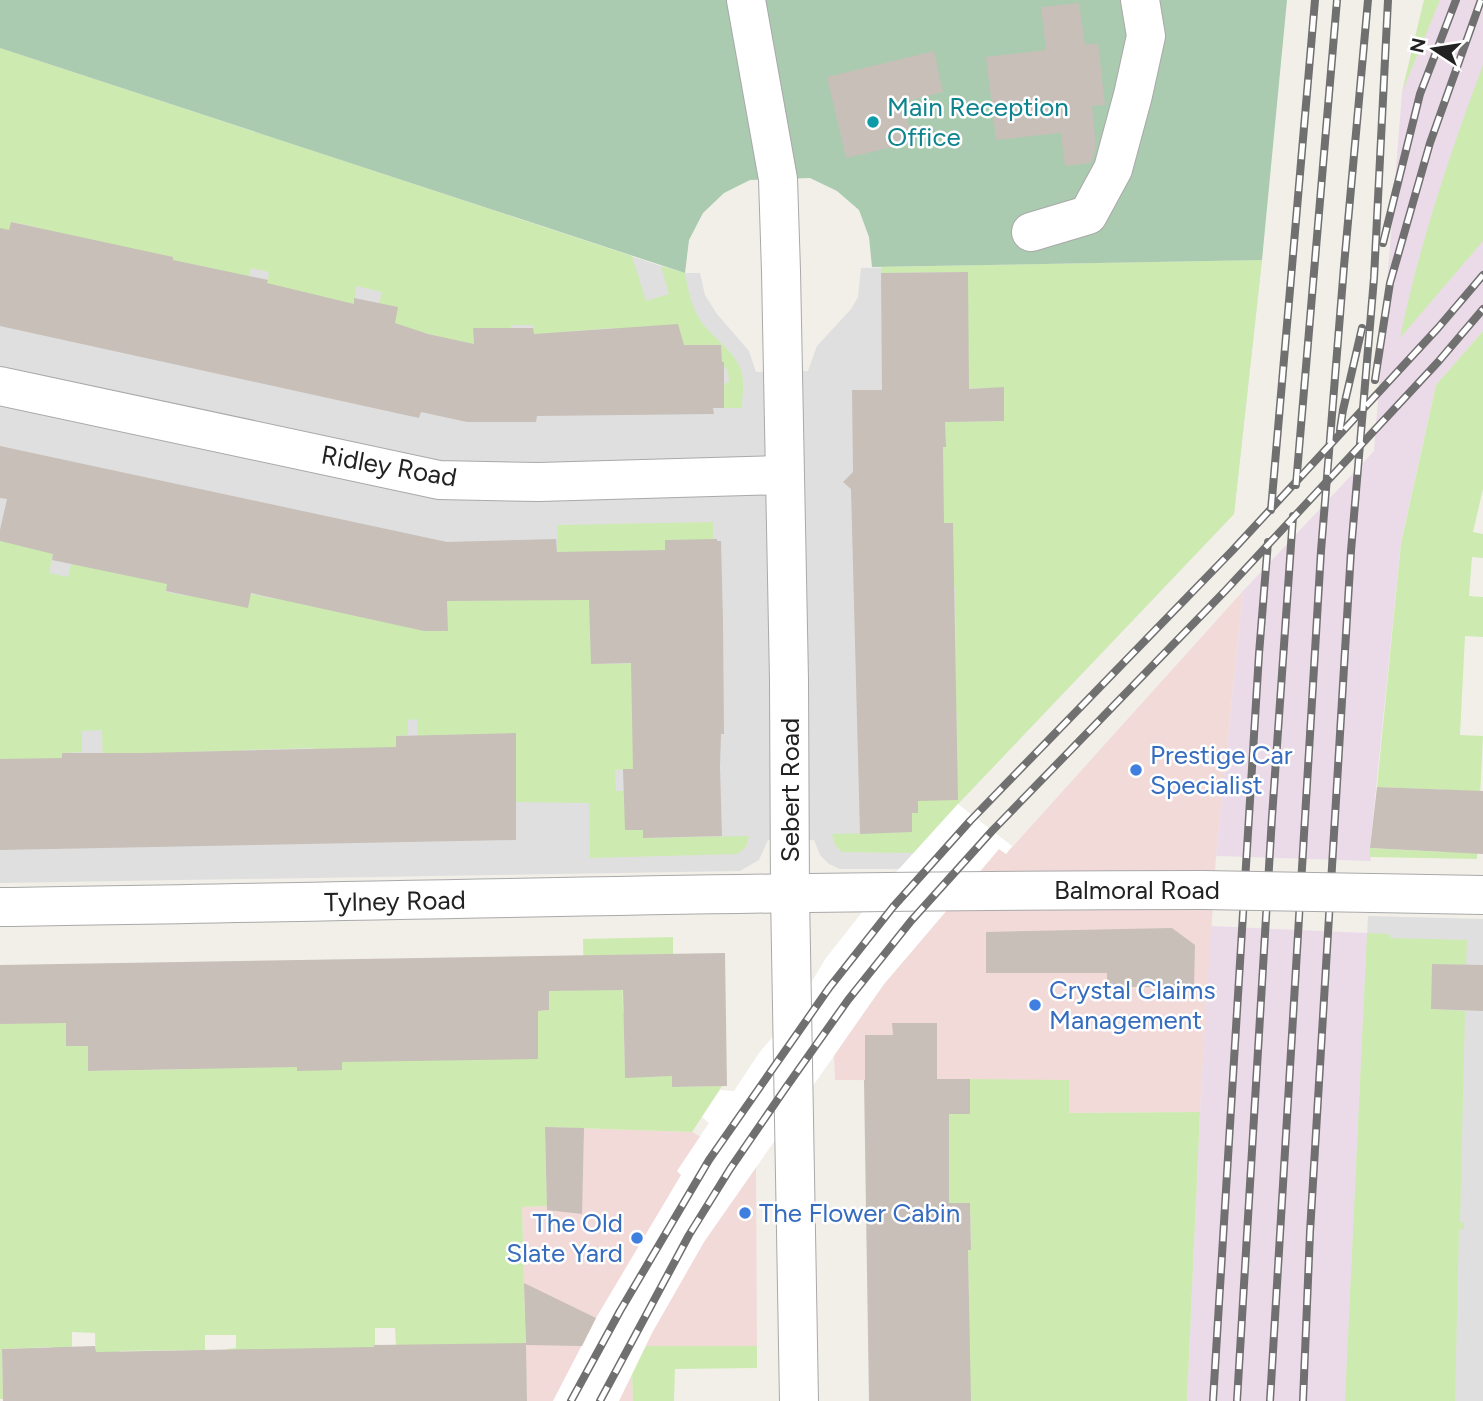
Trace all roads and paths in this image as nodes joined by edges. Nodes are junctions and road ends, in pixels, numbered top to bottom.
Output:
1 (746, 0) edge
2 (1140, 0) edge
3 (1031, 232) dead end
4 (0, 386) edge
5 (784, 475) junction
6 (790, 894) junction
7 (1483, 895) edge
8 (0, 907) edge
9 (799, 1401) edge

1 - 5 street, Sebert Road
2 - 3 street
4 - 5 street, Ridley Road
5 - 6 street, Sebert Road
6 - 7 street, Balmoral Road, bridge
6 - 8 street, Tylney Road
6 - 9 street, Sebert Road

